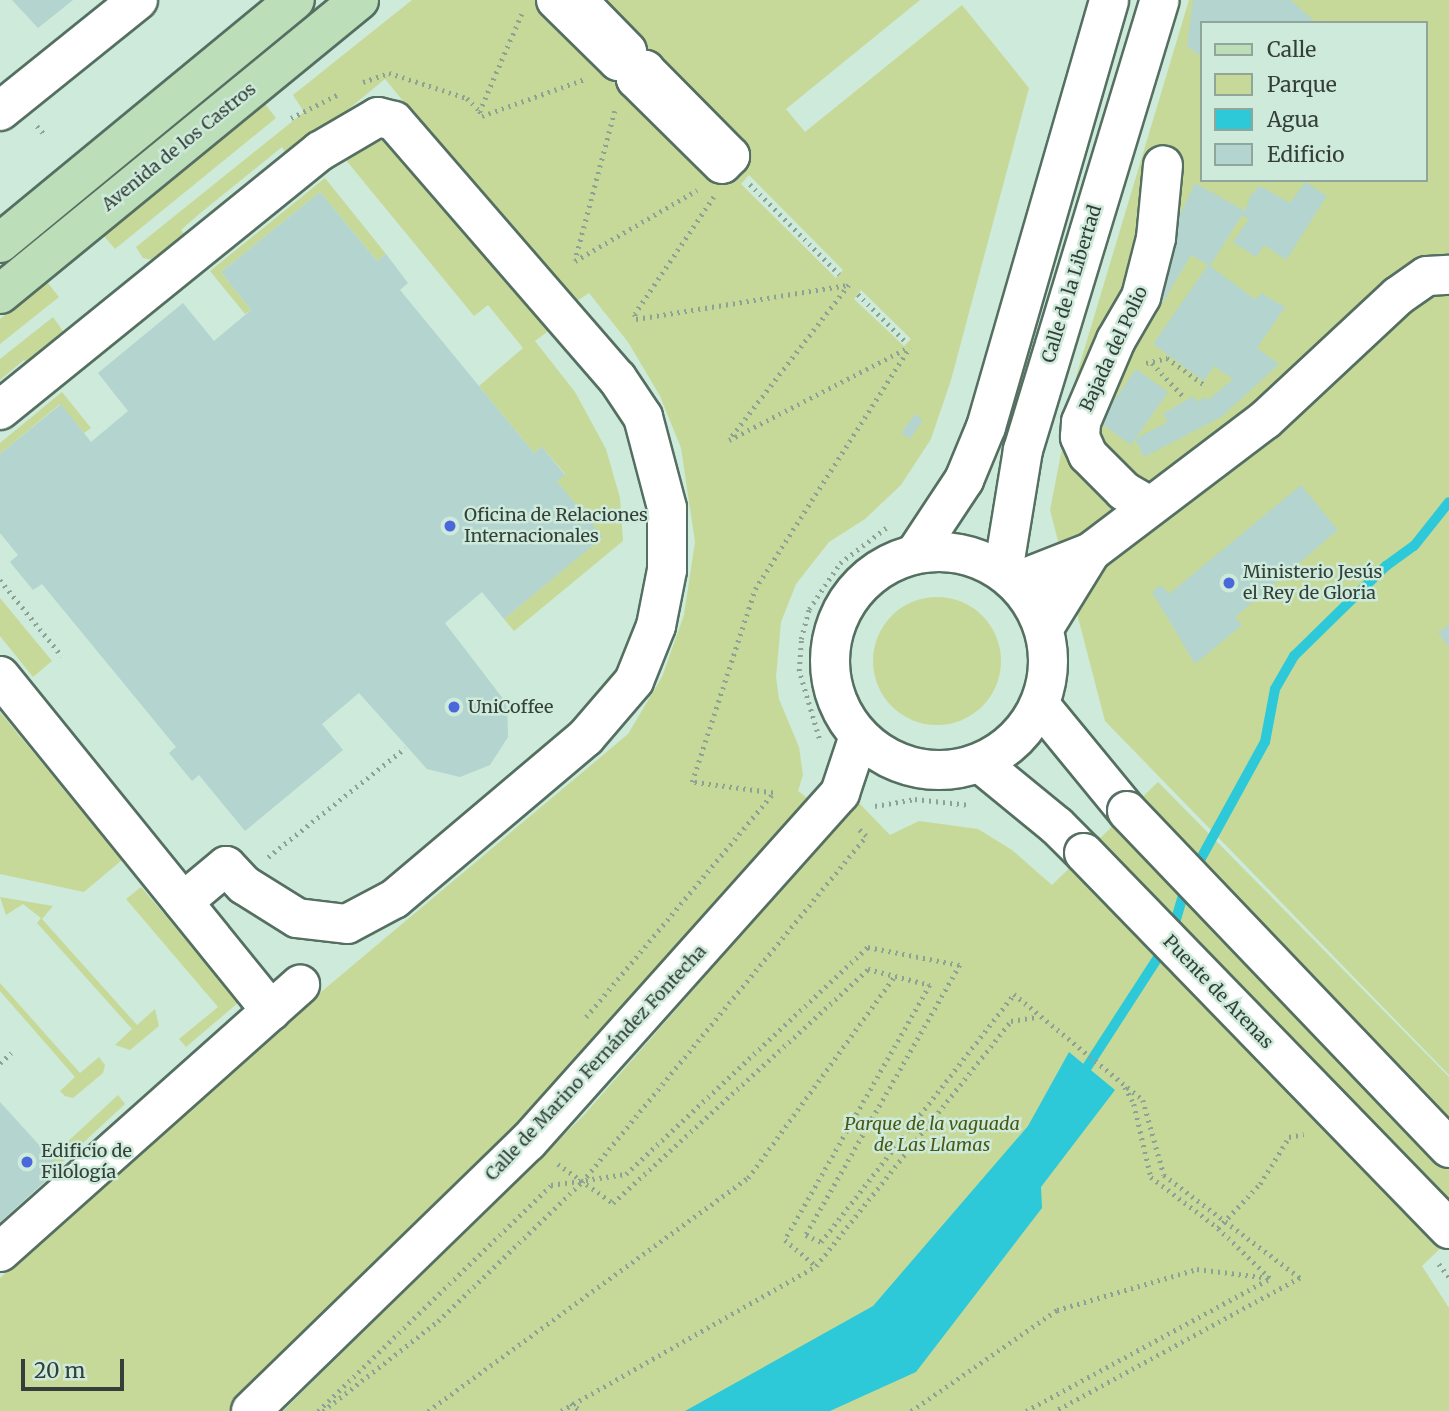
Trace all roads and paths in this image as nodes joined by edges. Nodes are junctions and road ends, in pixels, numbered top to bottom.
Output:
1 (138, 0) edge
2 (295, 0) edge
3 (359, 0) edge
4 (527, 0) edge
5 (556, 0) edge
6 (577, 0) edge
7 (1109, 0) edge
8 (1160, 0) edge
9 (590, 78) dead end
10 (617, 102) dead end
11 (0, 111) edge
12 (1163, 165) dead end
13 (745, 179) dead end
14 (701, 188) dead end
15 (719, 190) dead end
16 (0, 243) edge
17 (839, 274) dead end
18 (1449, 275) edge
19 (0, 294) edge
20 (858, 294) dead end
21 (1116, 340) junction
22 (907, 343) dead end
23 (1153, 363) junction
24 (1206, 386) dead end
25 (1183, 396) dead end
26 (0, 410) edge
27 (1148, 505) junction
28 (890, 525) dead end
29 (1091, 552) junction
30 (915, 554) junction
31 (1009, 577) junction
32 (0, 580) edge
33 (1044, 628) junction
34 (62, 656) dead end
35 (0, 676) edge
36 (1040, 705) junction
37 (859, 736) junction
38 (821, 744) dead end
39 (405, 748) dead end
40 (980, 763) junction
41 (902, 765) junction
42 (840, 793) junction
43 (979, 806) dead end
44 (866, 836) dead end
45 (259, 865) dead end
46 (183, 902) junction
47 (895, 976) junction
48 (300, 985) dead end
49 (271, 1011) junction
50 (1037, 1017) junction
51 (579, 1026) dead end
52 (11, 1053) dead end
53 (0, 1063) edge
54 (1124, 1083) junction
55 (1289, 1137) dead end
56 (528, 1142) junction
57 (1449, 1148) edge
58 (582, 1182) junction
59 (1226, 1219) junction
60 (1218, 1228) junction
61 (1444, 1246) edge
62 (0, 1252) edge
63 (817, 1266) junction
64 (1449, 1277) edge
65 (1270, 1278) junction
66 (571, 1403) junction
67 (251, 1411) edge
68 (321, 1411) edge
69 (428, 1411) edge
70 (561, 1411) edge
71 (581, 1411) edge
72 (911, 1411) edge
73 (1026, 1411) edge
74 (1056, 1411) edge

1 - 11 street
2 - 16 main road
3 - 19 main road, Avenida de los Castros
4 - 9 path
5 - 6 street
7 - 30 street
8 - 31 street, Calle de la Libertad
10 - 14 path
12 - 21 street, Bajada del Polio
13 - 17 path
15 - 51 path
18 - 27 street
20 - 22 path
21 - 23 path
21 - 27 street, Bajada del Polio
23 - 24 path
23 - 25 path
26 - 46 street
27 - 29 street
28 - 38 path
29 - 31 street
29 - 33 street
30 - 31 street
30 - 37 street
31 - 33 street
32 - 34 path
33 - 36 street
35 - 46 street
36 - 40 street
36 - 57 street, bridge
37 - 41 street
37 - 42 street, Calle de Marino Fernández Fontecha
39 - 45 path
40 - 41 street
40 - 61 street, Puente de Arenas, bridge
41 - 42 street, Calle de Marino Fernández Fontecha
42 - 43 path
42 - 56 street, Calle de Marino Fernández Fontecha
44 - 58 path
46 - 49 street
47 - 58 path
47 - 63 path
47 - 69 path
48 - 49 street
49 - 62 street
50 - 54 path
50 - 58 path
50 - 63 path
52 - 53 path
54 - 59 path
54 - 60 path
55 - 59 path
56 - 58 path
56 - 67 street, Calle de Marino Fernández Fontecha
58 - 68 path
58 - 68 path
59 - 60 path
59 - 74 path
60 - 65 path
61 - 64 path
63 - 66 path
65 - 72 path
65 - 73 path
66 - 70 path
66 - 71 path

